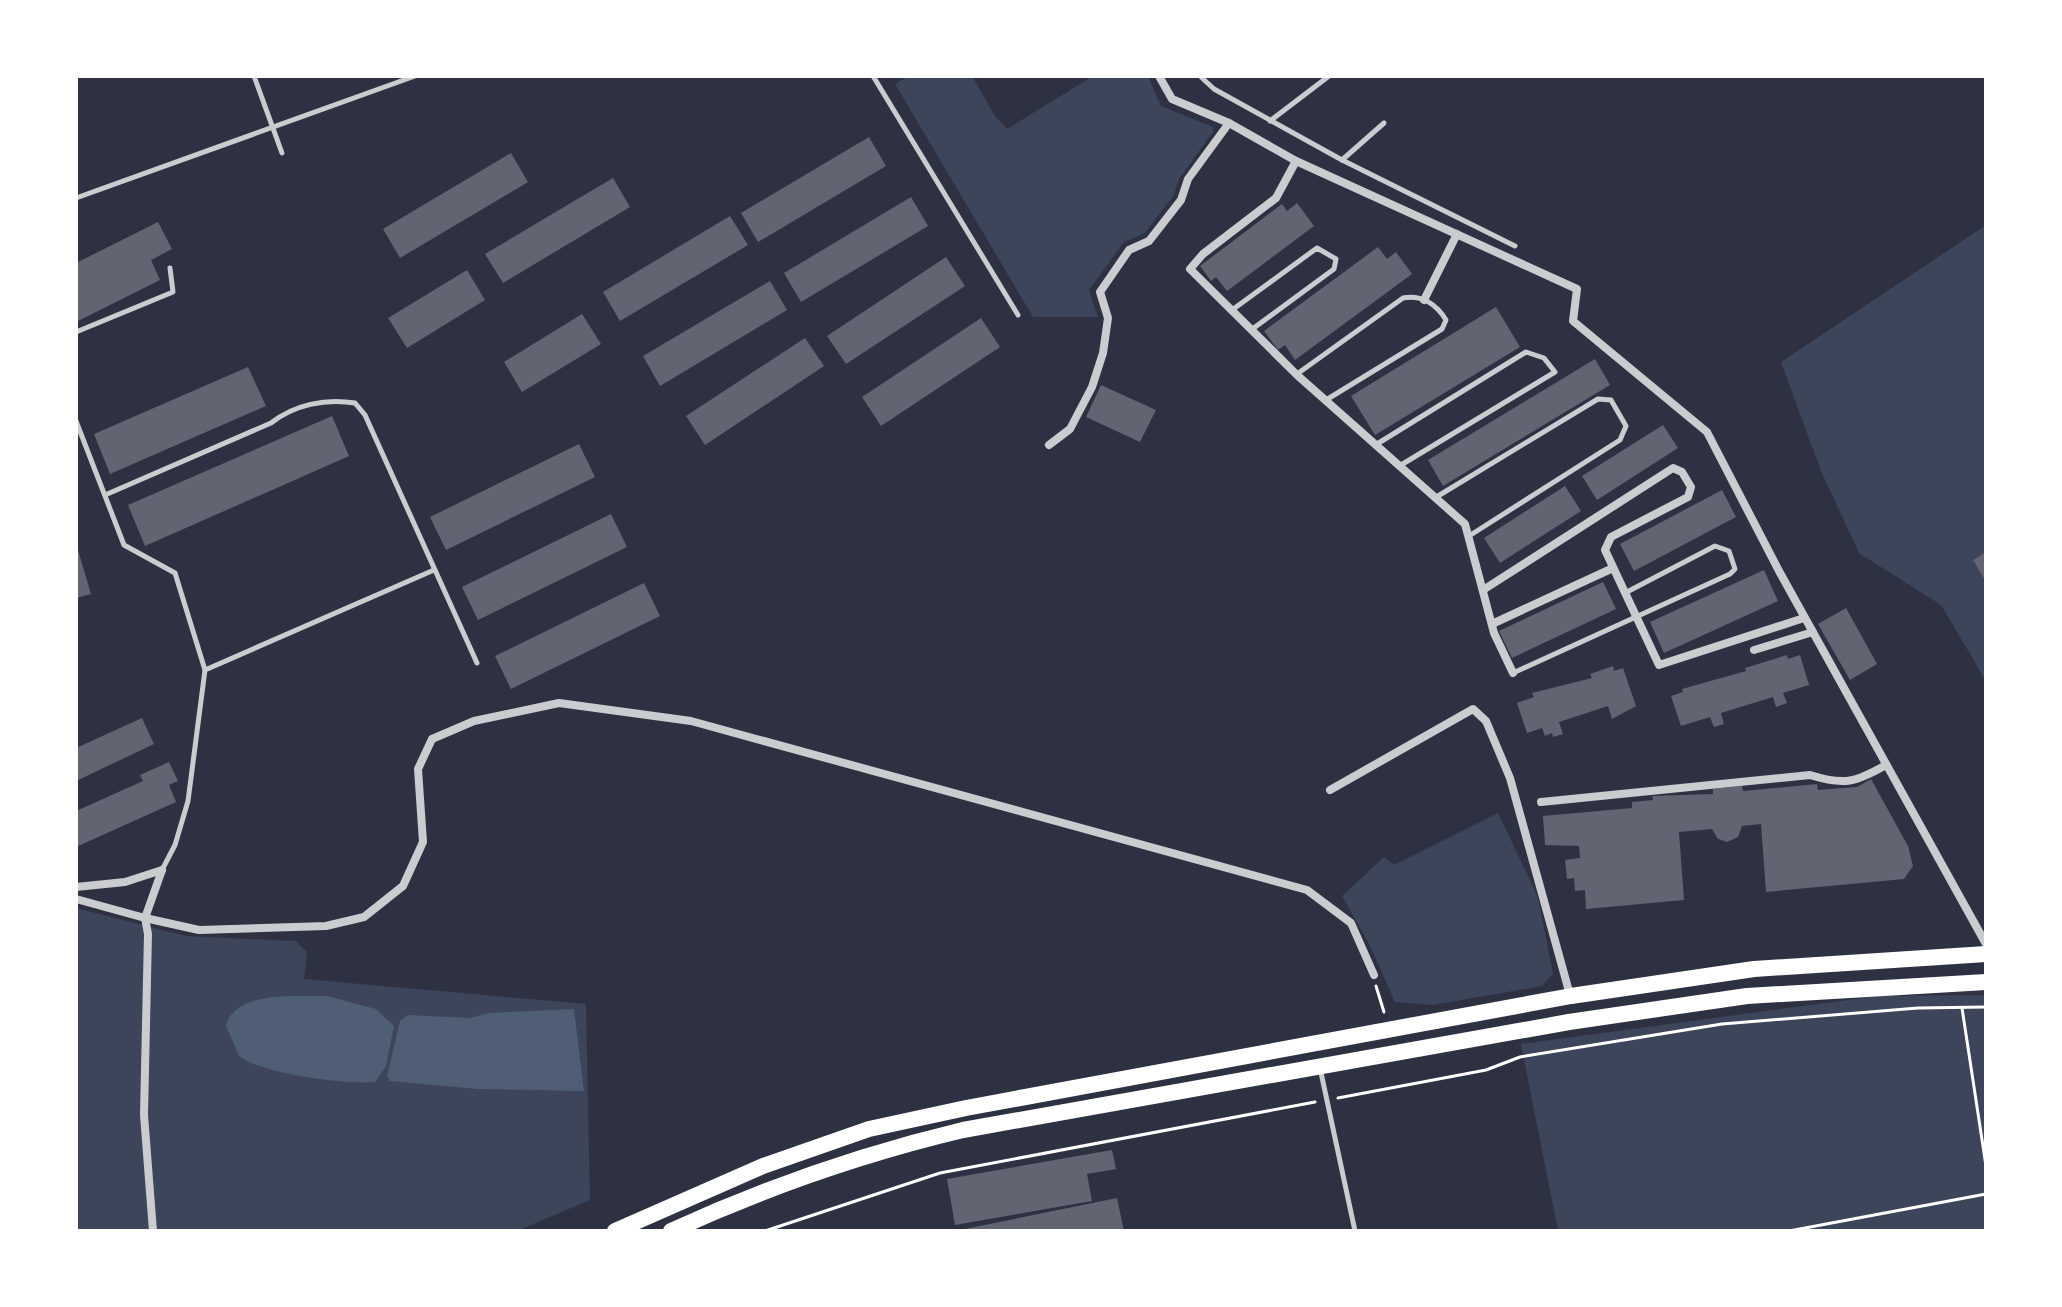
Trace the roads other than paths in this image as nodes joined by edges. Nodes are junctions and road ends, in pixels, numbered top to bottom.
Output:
1 (254, 76) edge
2 (415, 76) edge
3 (873, 76) edge
4 (1159, 76) edge
5 (1200, 76) edge
6 (1329, 76) edge
7 (1270, 121) junction
8 (1229, 123) junction
9 (1384, 123) dead end
10 (273, 127) junction
11 (282, 153) dead end
12 (1342, 160) junction
13 (1296, 161) junction
14 (76, 198) edge
15 (1457, 234) junction
16 (1515, 246) dead end
17 (170, 268) dead end
18 (1424, 300) junction
19 (1232, 310) junction
20 (1018, 315) dead end
21 (1251, 330) junction
22 (76, 332) edge
23 (1297, 375) junction
24 (1326, 400) junction
25 (76, 421) edge
26 (1377, 444) junction
27 (1049, 445) dead end
28 (1401, 465) junction
29 (105, 495) junction
30 (1438, 496) junction
31 (1469, 536) junction
32 (1613, 568) junction
33 (434, 570) junction
34 (1483, 590) junction
35 (1625, 593) junction
36 (1637, 617) junction
37 (1804, 618) junction
38 (1492, 624) junction
39 (1769, 630) junction
40 (1813, 632) junction
41 (1772, 644) junction
42 (1754, 650) dead end
43 (477, 663) dead end
44 (205, 670) junction
45 (1513, 673) joint
46 (1886, 765) junction
47 (1330, 790) dead end
48 (1541, 802) dead end
49 (162, 870) junction
50 (76, 887) edge
51 (76, 899) edge
52 (145, 918) junction
53 (1986, 944) edge
54 (1986, 954) edge
55 (1374, 975) road end
56 (1986, 982) edge
57 (1571, 996) junction
58 (1320, 1066) junction
59 (153, 1231) edge
60 (615, 1231) edge
61 (671, 1231) edge
62 (1355, 1231) edge

1 - 10 lane
2 - 10 lane
3 - 20 lane
4 - 8 street
5 - 7 lane
6 - 7 lane
7 - 12 lane
8 - 13 street
8 - 27 street
9 - 12 lane
10 - 11 lane
10 - 14 lane
12 - 16 lane
13 - 15 street
13 - 19 street
15 - 18 street
15 - 37 street
17 - 22 lane
18 - 23 lane
18 - 24 lane
19 - 21 street
19 - 21 lane
21 - 23 street
23 - 24 street
24 - 26 street
25 - 29 lane
26 - 28 street
26 - 28 lane
28 - 30 street
29 - 33 lane
29 - 44 lane
30 - 31 street
30 - 31 lane
31 - 34 street
32 - 34 street
32 - 35 street
32 - 38 street
33 - 43 lane
33 - 44 lane
34 - 38 street
35 - 36 street
35 - 36 lane
36 - 39 street
36 - 45 lane
37 - 39 street
37 - 40 street
38 - 45 street
39 - 41 street
40 - 41 street
40 - 46 street
41 - 42 street
44 - 49 lane
46 - 48 street
46 - 53 street
47 - 57 street
49 - 50 street
49 - 52 street
51 - 52 street
52 - 55 street
52 - 59 street
54 - 57 main road
56 - 58 main road
57 - 60 main road
58 - 61 main road
58 - 62 lane

